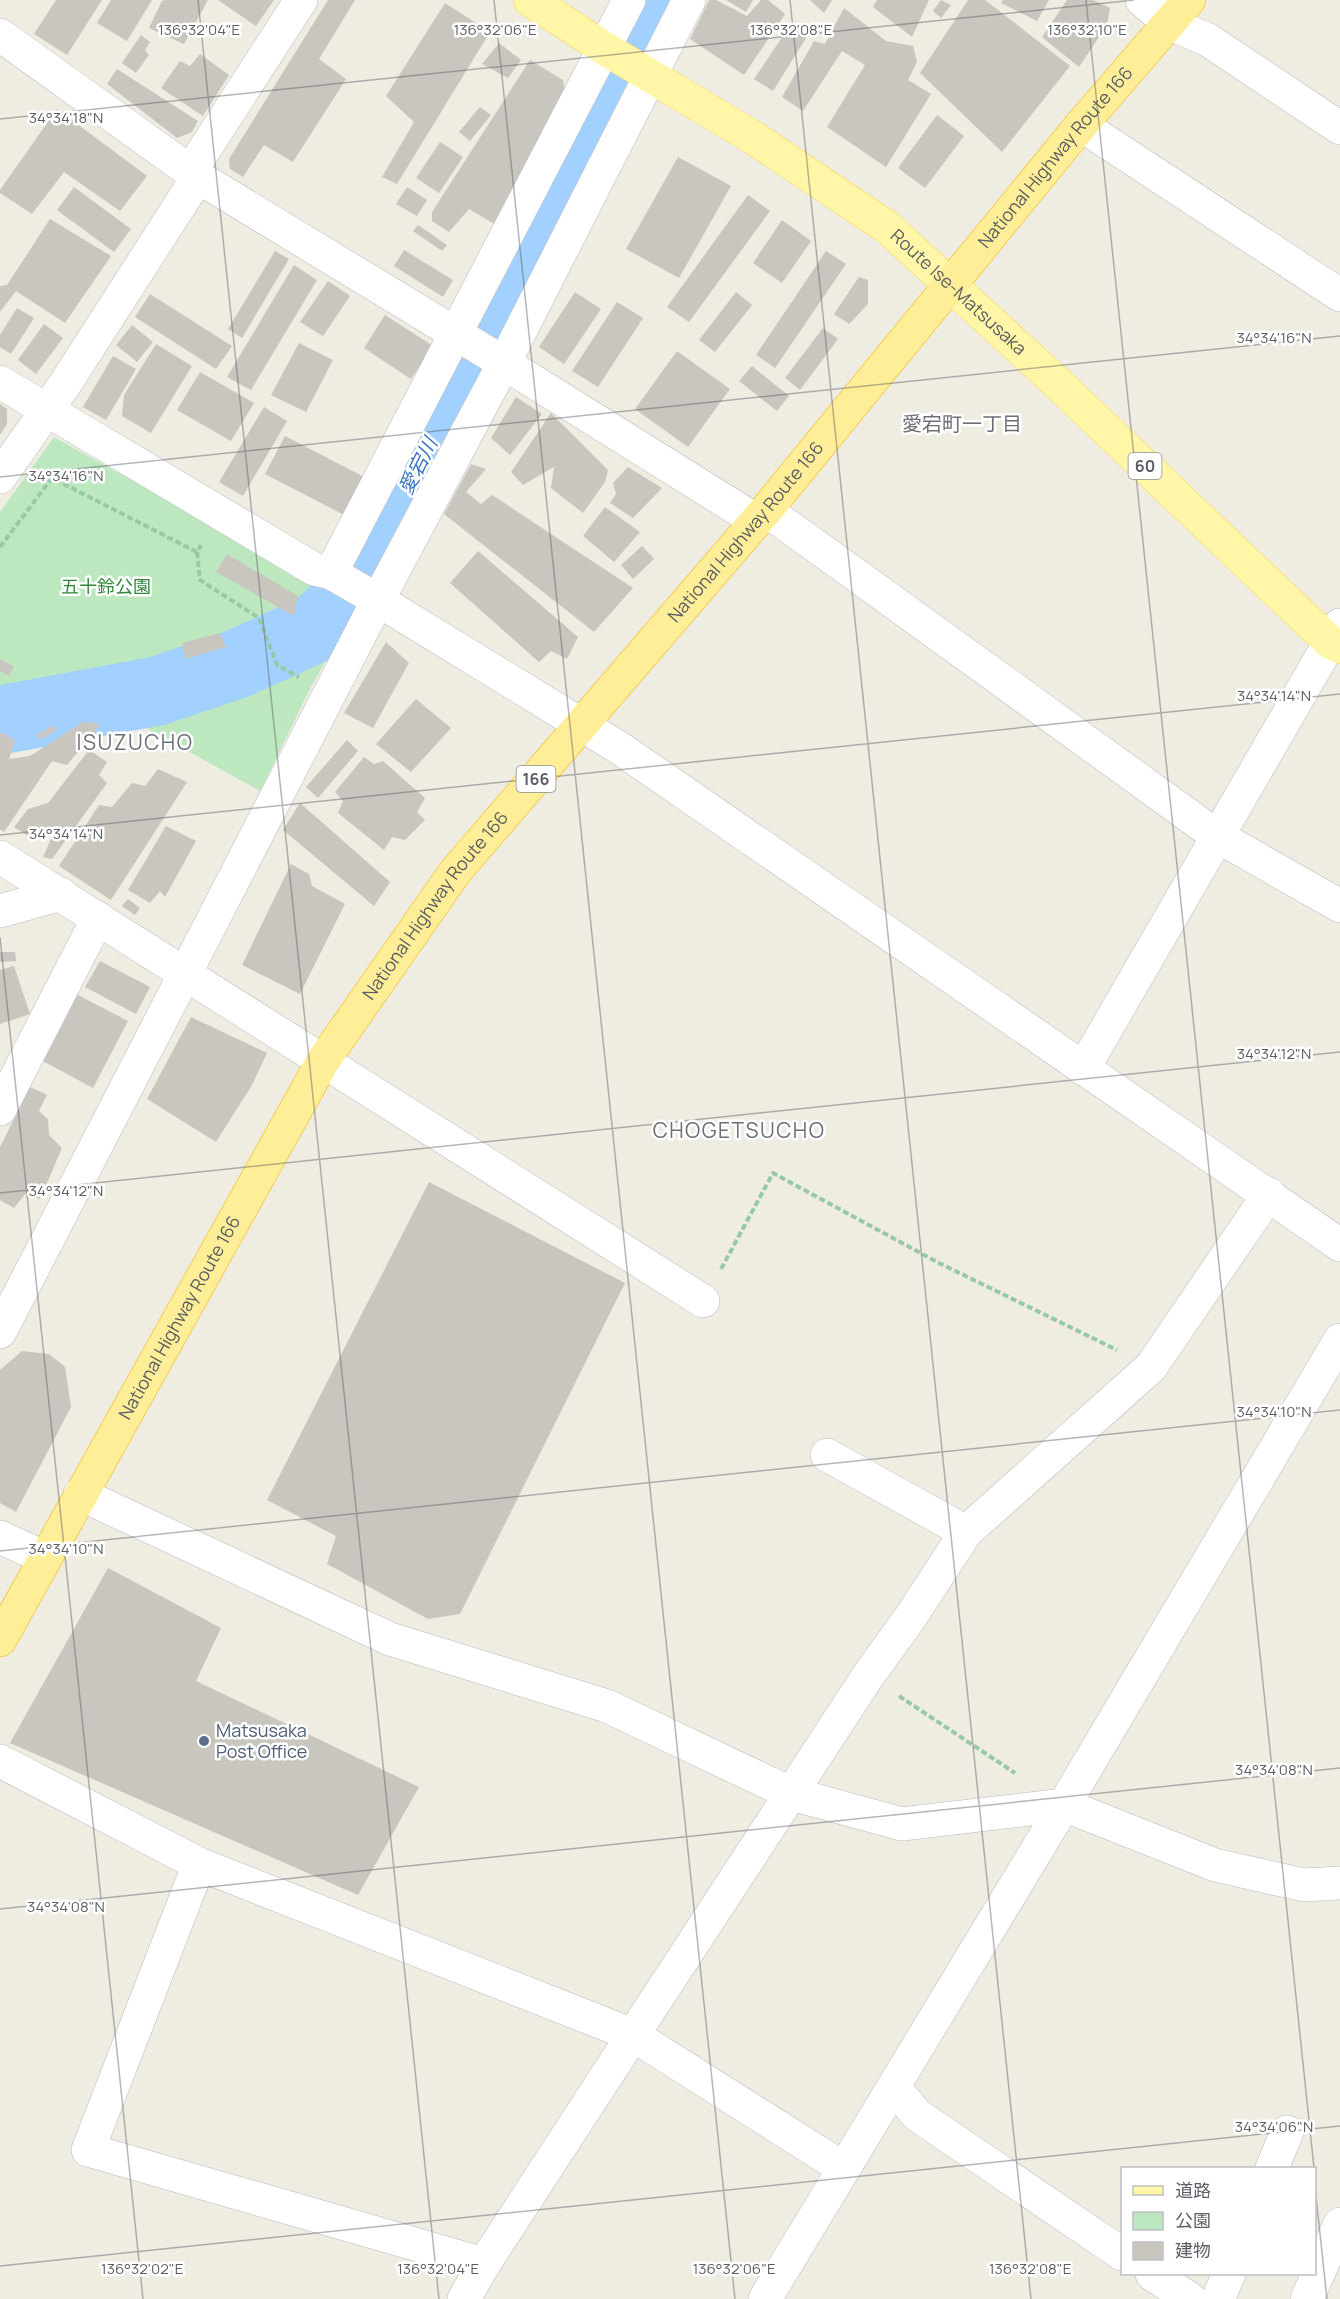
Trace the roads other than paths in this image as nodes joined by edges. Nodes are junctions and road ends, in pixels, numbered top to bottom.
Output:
1 (301, 0) edge
2 (530, 0) edge
3 (629, 0) edge
4 (689, 0) edge
5 (1142, 0) edge
6 (1179, 12) edge
7 (0, 35) edge
8 (605, 49) junction
9 (649, 75) junction
10 (1080, 125) junction
11 (1340, 128) edge
12 (194, 175) junction
13 (949, 284) junction
14 (1340, 295) edge
15 (458, 335) junction
16 (503, 362) junction
17 (0, 382) edge
18 (46, 411) junction
19 (0, 477) edge
20 (762, 515) junction
21 (331, 573) junction
22 (374, 598) junction
23 (1337, 638) edge
24 (583, 726) junction
25 (1217, 836) junction
26 (0, 857) edge
27 (61, 894) junction
28 (1340, 906) edge
29 (0, 911) edge
30 (98, 918) junction
31 (186, 975) junction
32 (323, 1061) junction
33 (1083, 1069) junction
34 (0, 1110) edge
35 (1269, 1194) junction
36 (1340, 1245) edge
37 (703, 1301) road end
38 (0, 1332) edge
39 (1340, 1340) edge
40 (827, 1455) dead end
41 (80, 1494) junction
42 (966, 1533) junction
43 (0, 1537) edge
44 (45, 1558) junction
45 (0, 1640) edge
46 (0, 1761) edge
47 (792, 1794) junction
48 (1064, 1805) junction
49 (199, 1864) junction
50 (1340, 1883) edge
51 (633, 2035) junction
52 (894, 2087) junction
53 (1287, 2132) dead end
54 (1273, 2167) edge
55 (843, 2168) junction
56 (1340, 2224) edge
57 (1121, 2253) edge
58 (484, 2264) junction
59 (1154, 2275) edge
60 (1229, 2275) edge
61 (464, 2299) edge
62 (765, 2299) edge
63 (1190, 2299) edge
64 (1218, 2299) edge
65 (1307, 2299) edge

1 - 12 street
2 - 8 main road, Route Ise-Matsusaka / 60
3 - 8 street
4 - 9 street
5 - 6 street
6 - 10 highway, National Highway Route 166 / 166
6 - 11 street
7 - 12 street
8 - 9 main road, Route Ise-Matsusaka / 60
8 - 15 street
9 - 13 main road, Route Ise-Matsusaka / 60
9 - 16 street
10 - 13 highway, National Highway Route 166 / 166
10 - 14 street
12 - 15 street
12 - 18 street
13 - 20 highway, National Highway Route 166 / 166
13 - 23 main road, Route Ise-Matsusaka / 60
15 - 16 street
15 - 21 street
16 - 20 street
16 - 22 street
17 - 18 street
18 - 19 street
18 - 21 street
20 - 24 highway, National Highway Route 166 / 166
20 - 25 street
21 - 22 street
22 - 24 street
22 - 31 street
23 - 25 street
24 - 32 highway, National Highway Route 166 / 166
24 - 33 street
25 - 28 street
25 - 33 street
26 - 27 street
27 - 29 street
27 - 30 street
30 - 31 street
30 - 34 street
31 - 32 street
31 - 38 street
32 - 37 street
32 - 41 highway, National Highway Route 166 / 166
33 - 35 street
35 - 36 street
35 - 42 street
39 - 48 street
40 - 42 street
41 - 44 highway, National Highway Route 166 / 166
41 - 47 street
42 - 47 street
43 - 44 street
44 - 45 highway, National Highway Route 166 / 166
46 - 49 street
47 - 48 street
47 - 51 street
48 - 50 street
48 - 52 street
49 - 51 street
49 - 58 street
51 - 55 street
51 - 58 street
52 - 55 street
52 - 57 street
53 - 54 street
55 - 62 street
56 - 65 street
58 - 61 street
59 - 63 street
60 - 64 street

